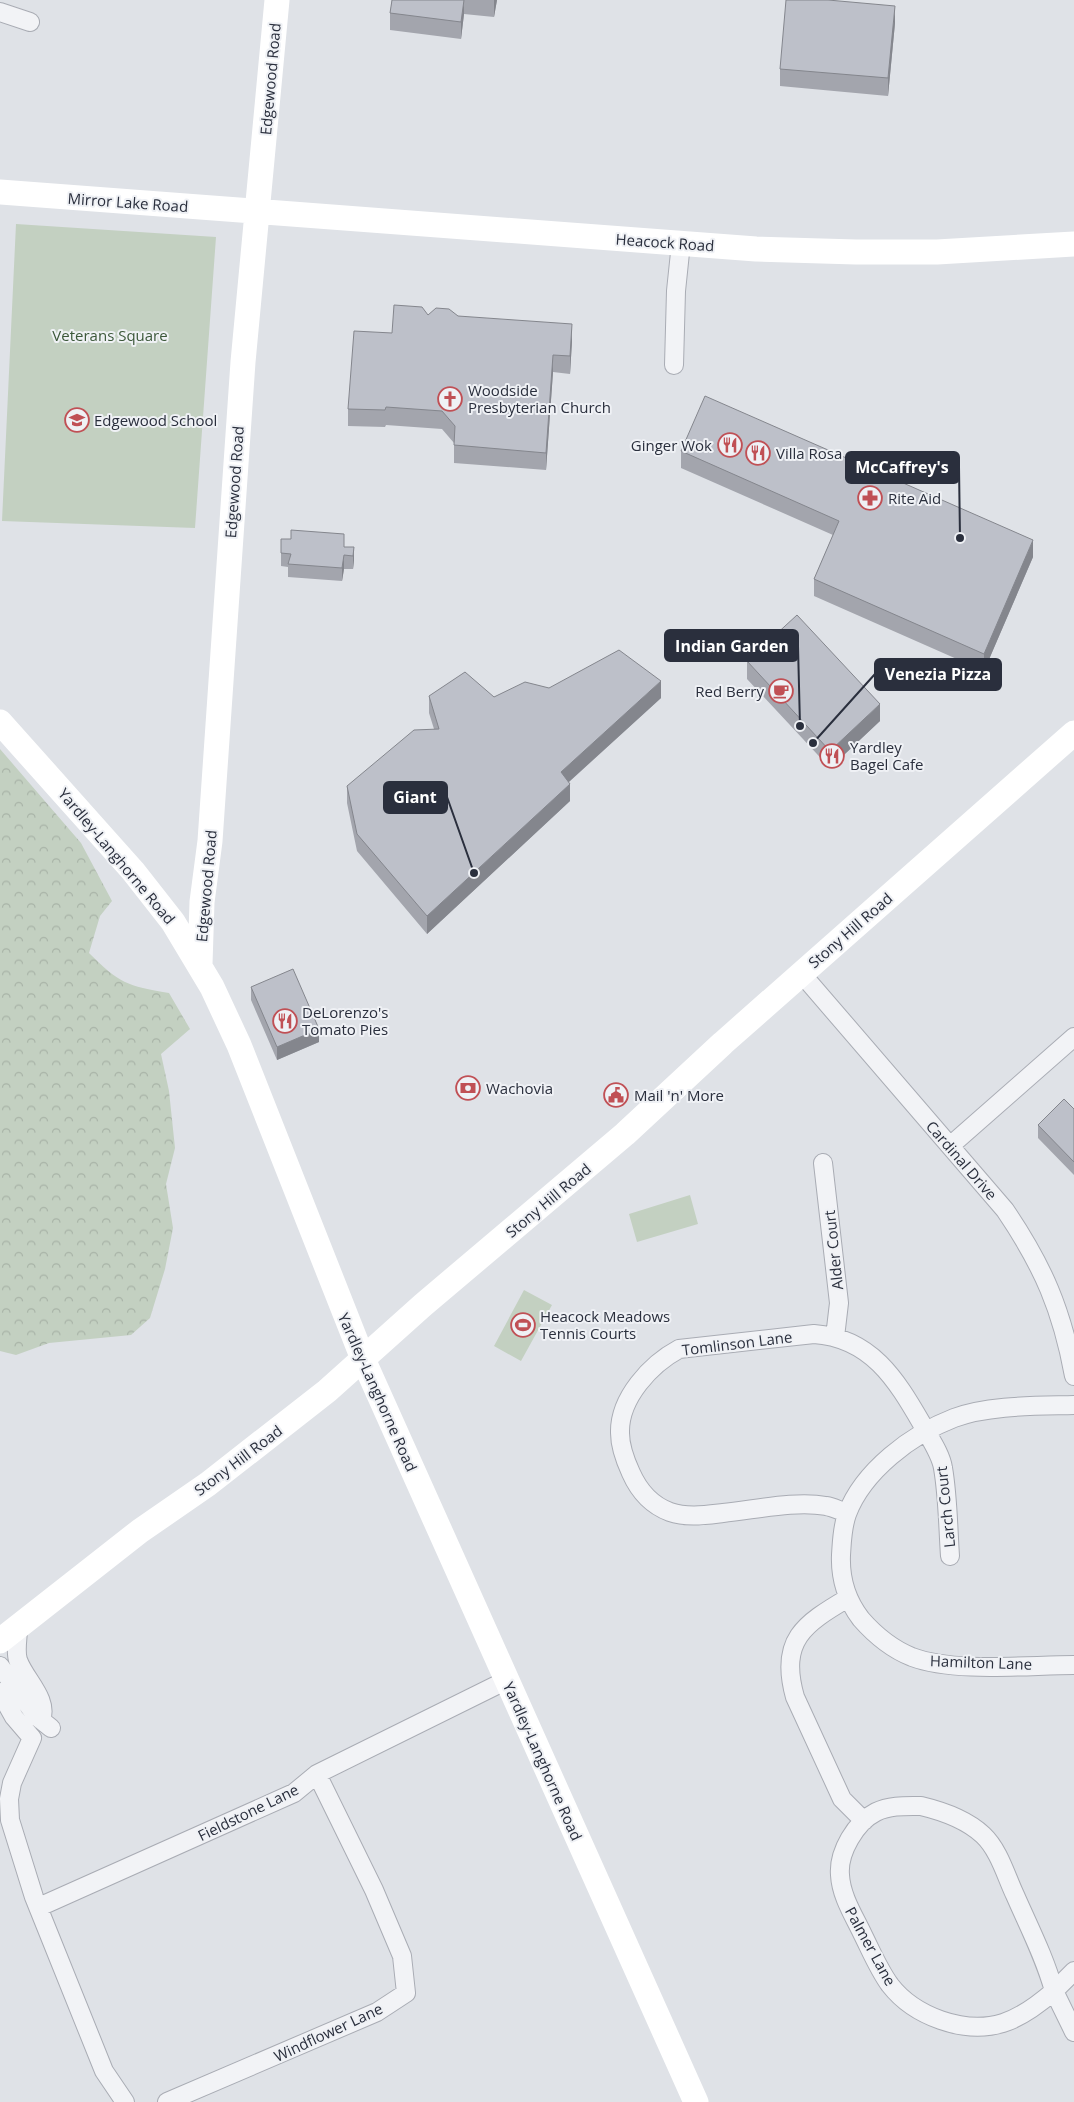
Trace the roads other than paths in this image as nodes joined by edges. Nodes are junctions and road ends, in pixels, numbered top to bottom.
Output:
1 (277, 0) edge
2 (0, 12) edge
3 (30, 22) dead end
4 (0, 192) edge
5 (257, 211) junction
6 (681, 243) junction
7 (1074, 244) edge
8 (674, 365) dead end
9 (0, 722) edge
10 (1074, 733) edge
11 (200, 964) junction
12 (801, 973) junction
13 (1073, 1039) edge
14 (950, 1146) junction
15 (823, 1163) dead end
16 (835, 1337) junction
17 (363, 1359) junction
18 (1074, 1376) edge
19 (1074, 1405) edge
20 (926, 1432) junction
21 (848, 1513) junction
22 (950, 1556) dead end
23 (848, 1598) junction
24 (9, 1635) edge
25 (1074, 1664) edge
26 (0, 1666) edge
27 (507, 1680) junction
28 (0, 1692) edge
29 (317, 1774) junction
30 (864, 1821) junction
31 (39, 1907) junction
32 (1074, 1970) edge
33 (1054, 1991) junction
34 (1074, 2032) edge
35 (125, 2102) edge
36 (168, 2102) edge
37 (696, 2102) edge

1 - 5 main road, Edgewood Road
2 - 3 street
4 - 5 main road, Mirror Lake Road
5 - 6 main road, Heacock Road
5 - 11 main road, Edgewood Road
6 - 7 main road, Heacock Road
6 - 8 street
9 - 11 main road, Yardley-Langhorne Road
10 - 12 main road, Stony Hill Road
11 - 17 main road, Yardley-Langhorne Road
12 - 14 street, Cardinal Drive
12 - 17 main road, Stony Hill Road
13 - 14 street
14 - 18 street, Cardinal Drive
15 - 16 street, Alder Court
16 - 20 street, Tomlinson Lane
16 - 21 street, Tomlinson Lane
17 - 24 main road, Stony Hill Road
17 - 27 main road, Yardley-Langhorne Road
19 - 20 street, Hamilton Lane
20 - 21 street, Hamilton Lane
20 - 22 street, Larch Court
21 - 23 street, Hamilton Lane
23 - 25 street, Hamilton Lane
23 - 30 street
24 - 26 street
27 - 29 street, Fieldstone Lane
27 - 37 main road, Yardley-Langhorne Road
28 - 31 street
29 - 31 street, Fieldstone Lane
29 - 36 street, Windflower Lane
30 - 33 street, Palmer Lane
30 - 33 street, Palmer Lane
31 - 35 street
32 - 33 street, Palmer Lane
33 - 34 street

